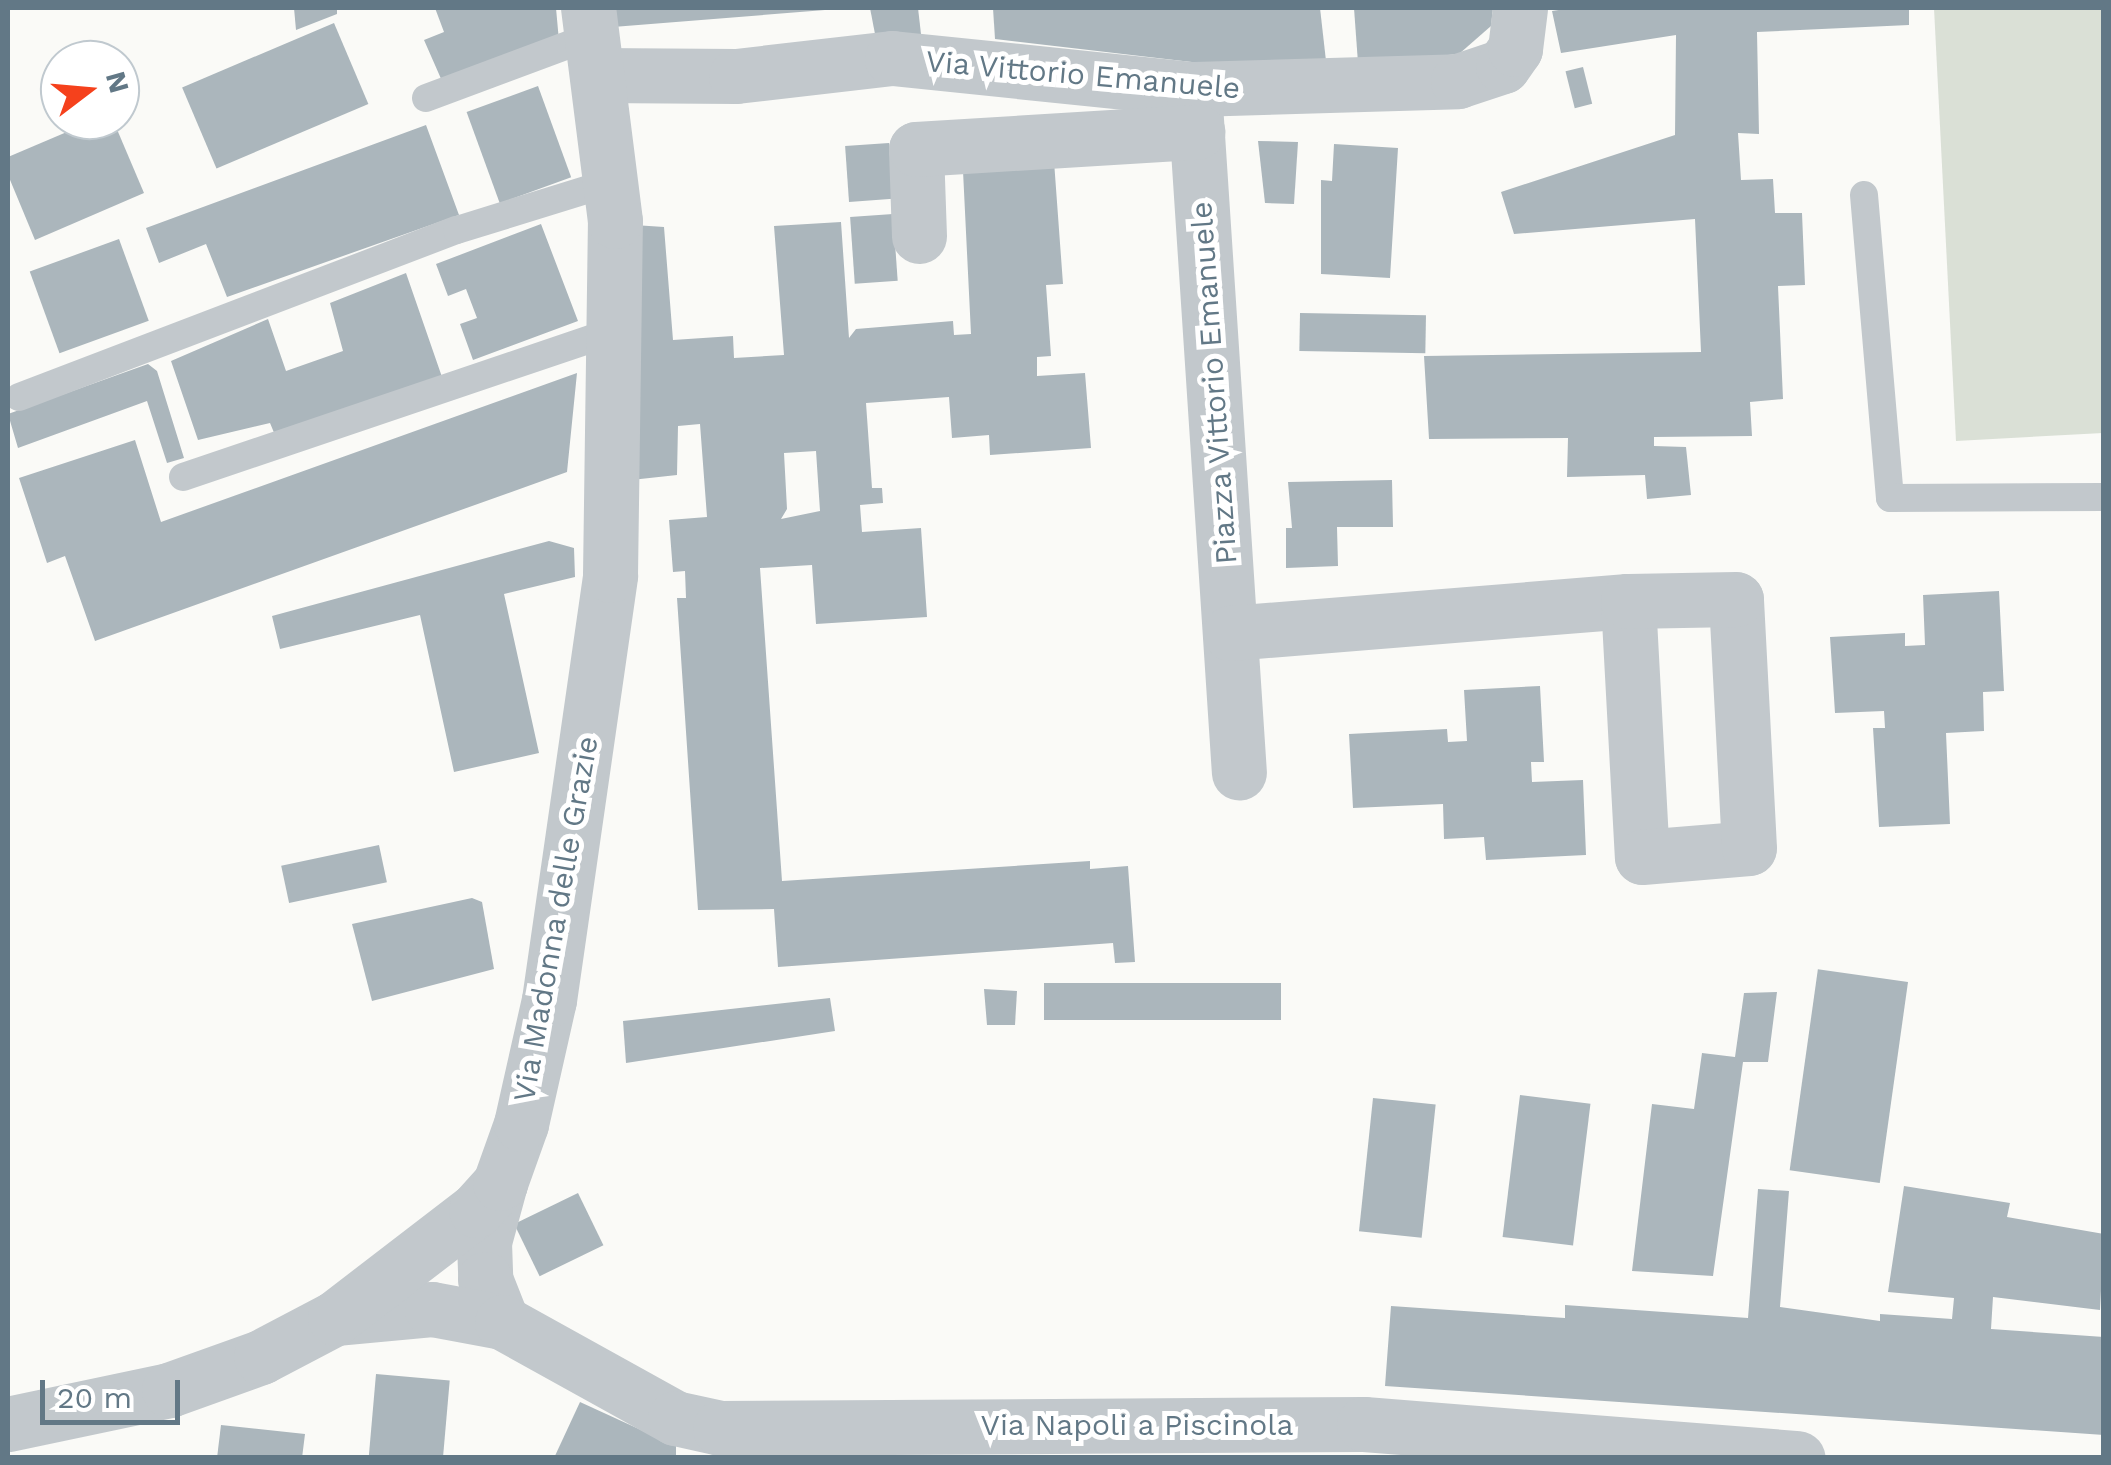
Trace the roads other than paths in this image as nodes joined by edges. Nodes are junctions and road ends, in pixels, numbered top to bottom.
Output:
1 (1520, 8) edge
2 (592, 40) edge
3 (426, 98) dead end
4 (1196, 111) junction
5 (609, 183) junction
6 (1864, 195) dead end
7 (920, 236) dead end
8 (614, 332) junction
9 (19, 396) dead end
10 (182, 477) dead end
11 (2104, 497) edge
12 (1628, 601) junction
13 (1230, 633) junction
14 (1240, 773) dead end
15 (500, 1183) junction
16 (335, 1318) junction
17 (502, 1322) junction
18 (8, 1424) edge
19 (1362, 1441) edge
20 (827, 1442) edge
21 (1729, 1456) edge
22 (1798, 1458) edge

1 - 4 street, Via Vittorio Emanuele
2 - 3 lane
2 - 4 street, Via Vittorio Emanuele
2 - 5 street, Via Madonna delle Grazie
4 - 7 street
4 - 13 street, Piazza Vittorio Emanuele
5 - 8 street, Via Madonna delle Grazie
5 - 9 lane
6 - 11 lane
8 - 10 lane
8 - 15 street, Via Madonna delle Grazie
12 - 12 street
12 - 13 street
13 - 14 street, Piazza Vittorio Emanuele
15 - 16 street, Via Madonna delle Grazie
15 - 17 street
16 - 17 street, Via Napoli a Piscinola
16 - 18 street, Via Madonna delle Grazie
17 - 20 street, Via Napoli a Piscinola
19 - 20 street, Via Napoli a Piscinola
19 - 21 street, Via Napoli a Piscinola
21 - 22 street, Via Napoli a Piscinola

